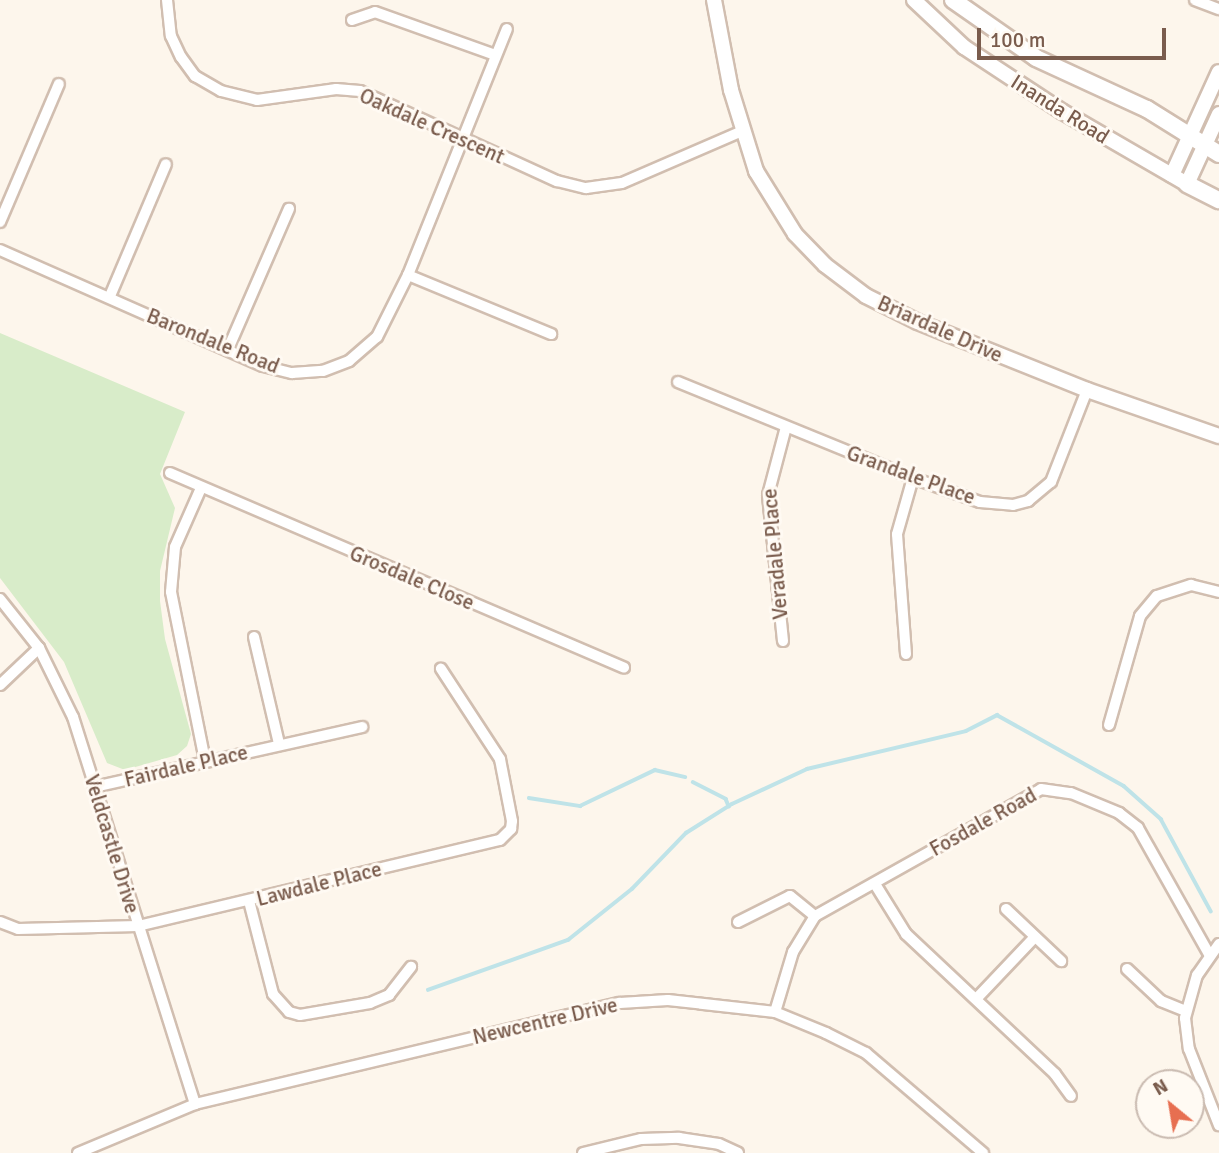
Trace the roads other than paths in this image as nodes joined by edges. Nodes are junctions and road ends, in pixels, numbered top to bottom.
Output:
1 (167, 0) edge
2 (714, 0) edge
3 (914, 0) edge
4 (953, 0) edge
5 (1195, 0) edge
6 (1219, 9) edge
7 (352, 20) dead end
8 (507, 29) dead end
9 (495, 55) junction
10 (1219, 72) edge
11 (59, 85) dead end
12 (1219, 114) edge
13 (741, 131) junction
14 (1188, 137) junction
15 (466, 138) junction
16 (1212, 150) edge
17 (166, 164) dead end
18 (1172, 175) junction
19 (1187, 184) junction
20 (1219, 200) edge
21 (289, 209) dead end
22 (0, 222) edge
23 (0, 250) edge
24 (408, 275) junction
25 (110, 296) junction
26 (551, 334) dead end
27 (228, 349) junction
28 (678, 382) dead end
29 (1087, 390) junction
30 (786, 427) junction
31 (1219, 436) edge
32 (170, 473) dead end
33 (914, 478) junction
34 (201, 488) junction
35 (1219, 592) edge
36 (0, 599) edge
37 (254, 637) dead end
38 (783, 641) dead end
39 (38, 648) junction
40 (906, 654) dead end
41 (624, 667) dead end
42 (441, 669) dead end
43 (0, 685) edge
44 (1109, 725) dead end
45 (362, 727) dead end
46 (279, 744) junction
47 (205, 760) junction
48 (94, 788) junction
49 (875, 884) junction
50 (249, 901) junction
51 (1006, 909) dead end
52 (816, 916) junction
53 (0, 922) edge
54 (738, 922) dead end
55 (138, 926) junction
56 (1034, 938) junction
57 (1219, 944) edge
58 (1209, 954) junction
59 (1060, 961) dead end
60 (411, 967) dead end
61 (1127, 969) dead end
62 (977, 998) junction
63 (1186, 1011) junction
64 (775, 1012) junction
65 (1070, 1096) dead end
66 (195, 1104) junction
67 (1219, 1125) edge
68 (78, 1153) edge
69 (583, 1153) edge
70 (738, 1153) edge
71 (983, 1153) edge

1 - 15 street, Oakdale Crescent
2 - 13 street, Briardale Drive
3 - 18 street, Inanda Road
4 - 14 main road, Inanda Road
5 - 6 street
7 - 9 street
8 - 9 street, Barondale Road
9 - 15 street, Barondale Road
10 - 14 street
11 - 22 street
12 - 16 street
13 - 15 street, Oakdale Crescent
13 - 29 street, Briardale Drive
14 - 16 main road, Inanda Road
14 - 18 street
15 - 24 street, Barondale Road
16 - 19 street
17 - 25 street
18 - 19 street, Inanda Road
19 - 20 main road, Inanda Road
21 - 27 street
23 - 25 street, Barondale Road
24 - 26 street
24 - 27 street, Barondale Road
25 - 27 street, Barondale Road
28 - 30 street, Grandale Place
29 - 31 street, Briardale Drive
29 - 33 street, Grandale Place
30 - 33 street, Grandale Place
30 - 38 street, Veradale Place
32 - 34 street, Grosdale Close
33 - 40 street
34 - 41 street, Grosdale Close
34 - 47 street
35 - 44 street
36 - 39 street, Veldcastle Drive
37 - 46 street
39 - 43 street
39 - 48 street, Veldcastle Drive
42 - 50 street, Lawdale Place
45 - 46 street, Fairdale Place
46 - 47 street, Fairdale Place
47 - 48 street, Fairdale Place
48 - 55 street, Veldcastle Drive
49 - 52 street, Fosdale Road
49 - 58 street, Fosdale Road
49 - 62 street
50 - 55 street, Lawdale Place
50 - 60 street
51 - 56 street
52 - 54 street
52 - 64 street, Fosdale Road
53 - 55 street, Lawdale Place
55 - 66 street, Veldcastle Drive
56 - 59 street
56 - 62 street
57 - 58 street
58 - 63 street
61 - 63 street
62 - 65 street
63 - 67 street
64 - 66 street, Newcentre Drive
64 - 71 street, Newcentre Drive
66 - 68 street, Newcentre Drive
69 - 70 street

